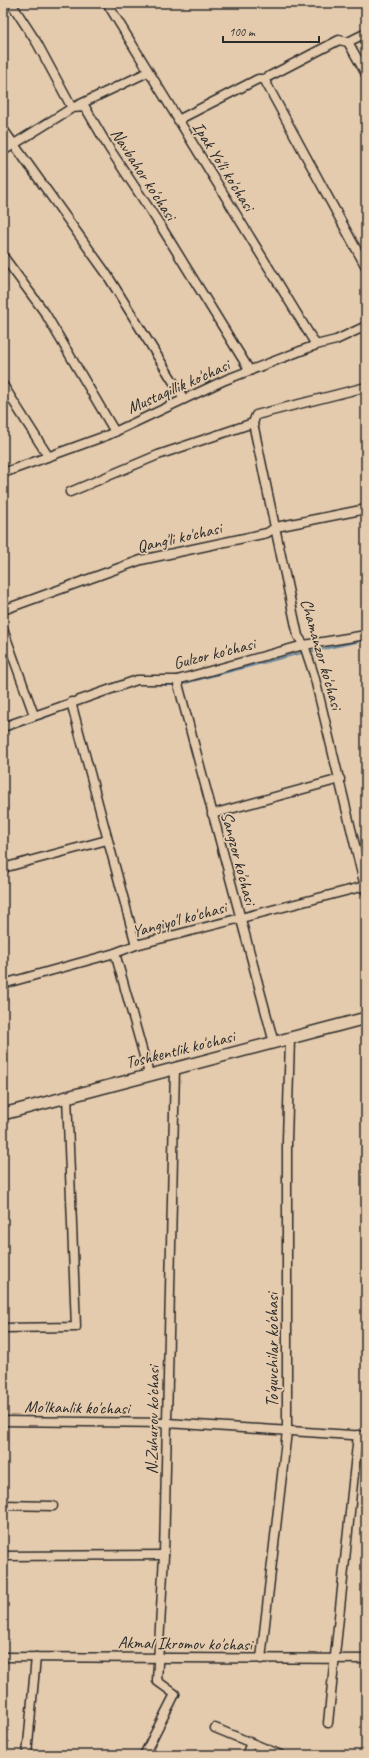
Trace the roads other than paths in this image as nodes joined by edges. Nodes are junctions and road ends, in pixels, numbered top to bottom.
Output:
1 (11, 3) edge
2 (107, 3) edge
3 (366, 33) edge
4 (348, 42) junction
5 (148, 72) junction
6 (366, 74) edge
7 (264, 79) junction
8 (72, 108) junction
9 (178, 120) junction
10 (3, 129) edge
11 (13, 144) junction
12 (3, 151) edge
13 (3, 256) edge
14 (366, 267) edge
15 (366, 326) edge
16 (316, 345) junction
17 (250, 371) junction
18 (3, 385) edge
19 (366, 387) edge
20 (184, 399) junction
21 (253, 423) junction
22 (115, 432) junction
23 (48, 456) junction
24 (3, 473) edge
25 (70, 492) dead end
26 (366, 508) edge
27 (276, 528) junction
28 (3, 610) edge
29 (3, 629) edge
30 (366, 635) edge
31 (304, 645) junction
32 (177, 680) junction
33 (71, 702) junction
34 (34, 715) junction
35 (3, 727) edge
36 (340, 779) junction
37 (212, 814) junction
38 (106, 840) junction
39 (3, 868) edge
40 (365, 889) edge
41 (240, 918) junction
42 (136, 945) junction
43 (115, 953) junction
44 (3, 984) edge
45 (366, 1018) edge
46 (290, 1039) junction
47 (274, 1043) junction
48 (175, 1068) junction
49 (149, 1074) junction
50 (67, 1096) junction
51 (3, 1114) edge
52 (3, 1328) edge
53 (3, 1421) edge
54 (168, 1423) junction
55 (287, 1431) junction
56 (362, 1435) edge
57 (3, 1505) edge
58 (53, 1506) dead end
59 (164, 1555) junction
60 (3, 1556) edge
61 (3, 1657) edge
62 (36, 1657) junction
63 (159, 1658) junction
64 (261, 1659) junction
65 (334, 1660) junction
66 (366, 1660) edge
67 (328, 1723) dead end
68 (215, 1728) dead end
69 (251, 1743) junction
70 (27, 1755) edge
71 (144, 1755) edge
72 (246, 1755) edge
73 (281, 1755) edge

1 - 8 street
2 - 5 street, Ipak Yo'li ko'chasi
3 - 4 street
4 - 6 street
4 - 7 street
5 - 8 street
5 - 9 street, Ipak Yo'li ko'chasi
7 - 9 street
7 - 14 street
8 - 11 street
8 - 17 street, Navbahor ko'chasi
9 - 16 street, Ipak Yo'li ko'chasi
10 - 11 street
11 - 12 street
11 - 20 street
13 - 22 street
15 - 16 street, Mustaqillik ko'chasi
16 - 17 street, Mustaqillik ko'chasi
17 - 20 street, Mustaqillik ko'chasi
18 - 23 street
19 - 21 street
20 - 22 street, Mustaqillik ko'chasi
21 - 25 street
21 - 27 street, Chamanzor ko'chasi
22 - 23 street, Mustaqillik ko'chasi
23 - 24 street, Mustaqillik ko'chasi
26 - 27 street, Qang'li ko'chasi
27 - 28 street, Qang'li ko'chasi
27 - 31 street, Chamanzor ko'chasi
29 - 34 street
30 - 31 street, Gulzor ko'chasi
31 - 32 street, Gulzor ko'chasi
31 - 36 street, Chamanzor ko'chasi
32 - 33 street, Gulzor ko'chasi
32 - 37 street, Sangzor ko'chasi
33 - 34 street, Gulzor ko'chasi
33 - 38 street
34 - 35 street, Gulzor ko'chasi
36 - 37 street
36 - 40 street, Chamanzor ko'chasi
37 - 41 street, Sangzor ko'chasi
38 - 39 street
38 - 42 street
40 - 41 street, Yangiyo'l ko'chasi
41 - 42 street, Yangiyo'l ko'chasi
41 - 47 street, Sangzor ko'chasi
42 - 43 street, Yangiyo'l ko'chasi
43 - 44 street, Yangiyo'l ko'chasi
43 - 49 street
45 - 46 main road, Toshkentlik ko'chasi
46 - 47 main road, Toshkentlik ko'chasi
46 - 55 street, To'quvchilar ko'chasi
47 - 48 main road, Toshkentlik ko'chasi
48 - 49 main road, Toshkentlik ko'chasi
48 - 54 street, N.Zuhurov ko'chasi
49 - 50 main road, Toshkentlik ko'chasi
50 - 51 main road, Toshkentlik ko'chasi
50 - 52 street
53 - 54 street, Mo'lkanlik ko'chasi
54 - 55 street, Mo'lkanlik ko'chasi
54 - 59 street, N.Zuhurov ko'chasi
55 - 56 street, Mo'lkanlik ko'chasi
55 - 64 street, To'quvchilar ko'chasi
56 - 65 street
57 - 58 street
59 - 60 street
59 - 63 street, N.Zuhurov ko'chasi
61 - 62 street, Akmal Ikromov ko'chasi
62 - 63 street, Akmal Ikromov ko'chasi
62 - 70 street
63 - 64 street, Akmal Ikromov ko'chasi
63 - 71 street, N.Zuhurov ko'chasi
64 - 65 street, Akmal Ikromov ko'chasi
65 - 66 street, Akmal Ikromov ko'chasi
65 - 67 street
68 - 69 street
69 - 72 street
69 - 73 street

